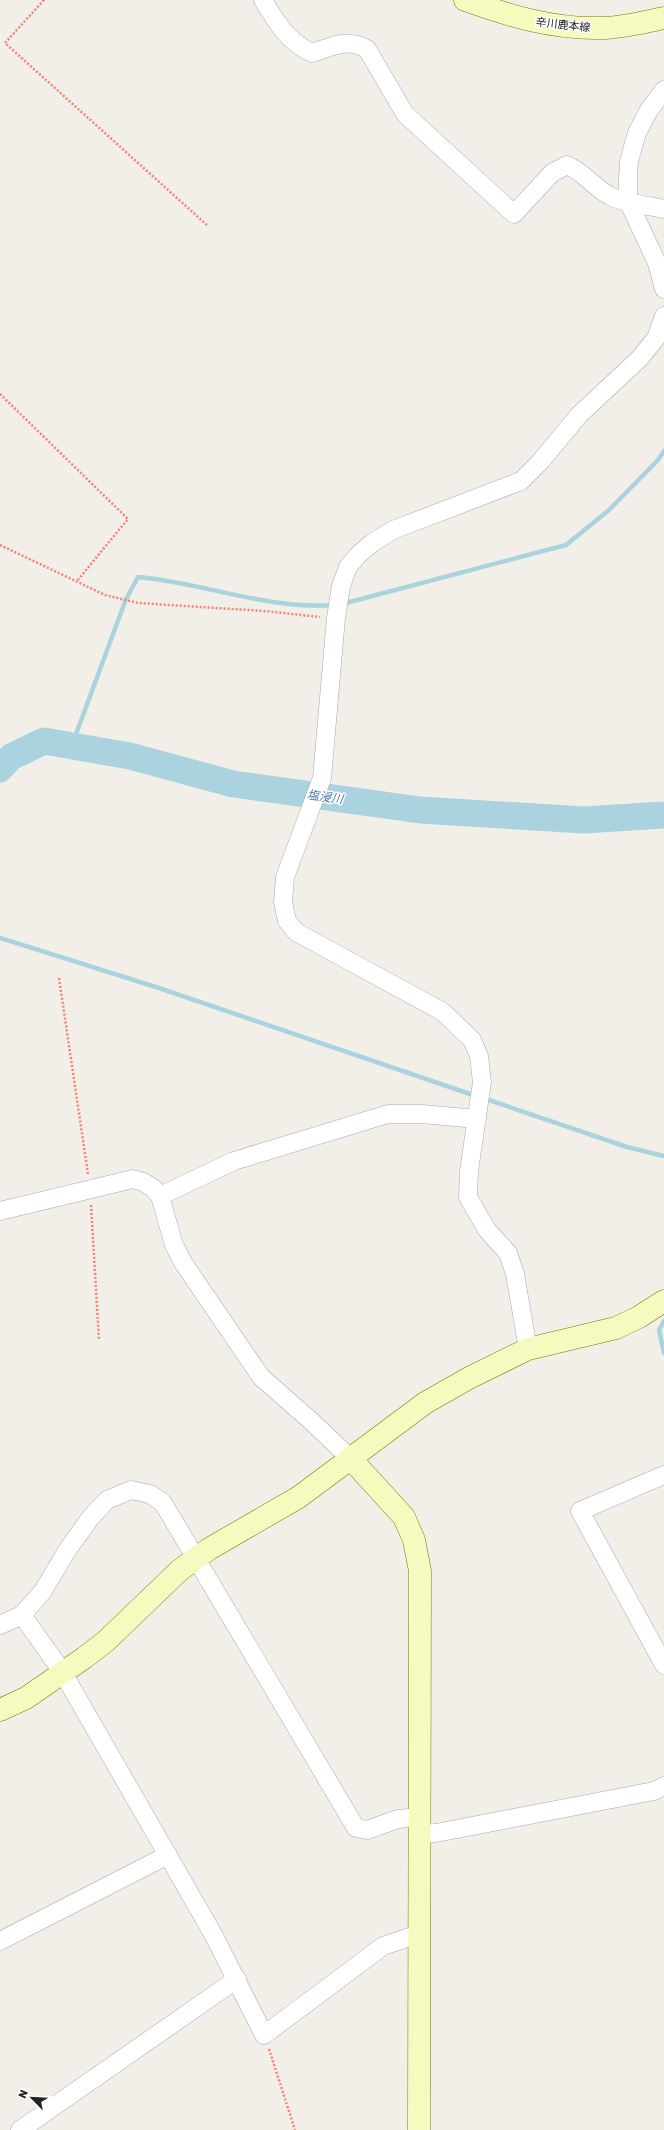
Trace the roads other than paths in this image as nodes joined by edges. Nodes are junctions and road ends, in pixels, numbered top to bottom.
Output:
1 (263, 0) edge
2 (465, 0) edge
3 (664, 18) edge
4 (664, 90) edge
5 (628, 201) junction
6 (664, 209) edge
7 (664, 289) edge
8 (664, 316) edge
9 (477, 1120) junction
10 (160, 1196) junction
11 (0, 1212) edge
12 (664, 1301) edge
13 (528, 1349) junction
14 (351, 1459) junction
15 (664, 1475) edge
16 (197, 1558) junction
17 (22, 1615) junction
18 (0, 1625) edge
19 (664, 1665) edge
20 (63, 1673) junction
21 (0, 1710) edge
22 (664, 1786) edge
23 (420, 1825) junction
24 (168, 1856) junction
25 (419, 1934) junction
26 (0, 1941) edge
27 (237, 1979) junction
28 (20, 2130) edge
29 (419, 2130) edge

1 - 5 street
2 - 3 street, 辛川鹿本線
4 - 5 street
5 - 6 street
5 - 7 street
8 - 9 street
9 - 10 street
9 - 13 street
10 - 11 street
10 - 14 street
12 - 13 street
13 - 14 street
14 - 16 street
14 - 23 street
15 - 19 street
16 - 17 street
16 - 20 street
16 - 23 street
17 - 18 street
17 - 20 street
20 - 21 street
20 - 24 street
22 - 23 street
23 - 25 street
24 - 26 street
24 - 27 street
25 - 27 street
25 - 29 street
27 - 28 street

